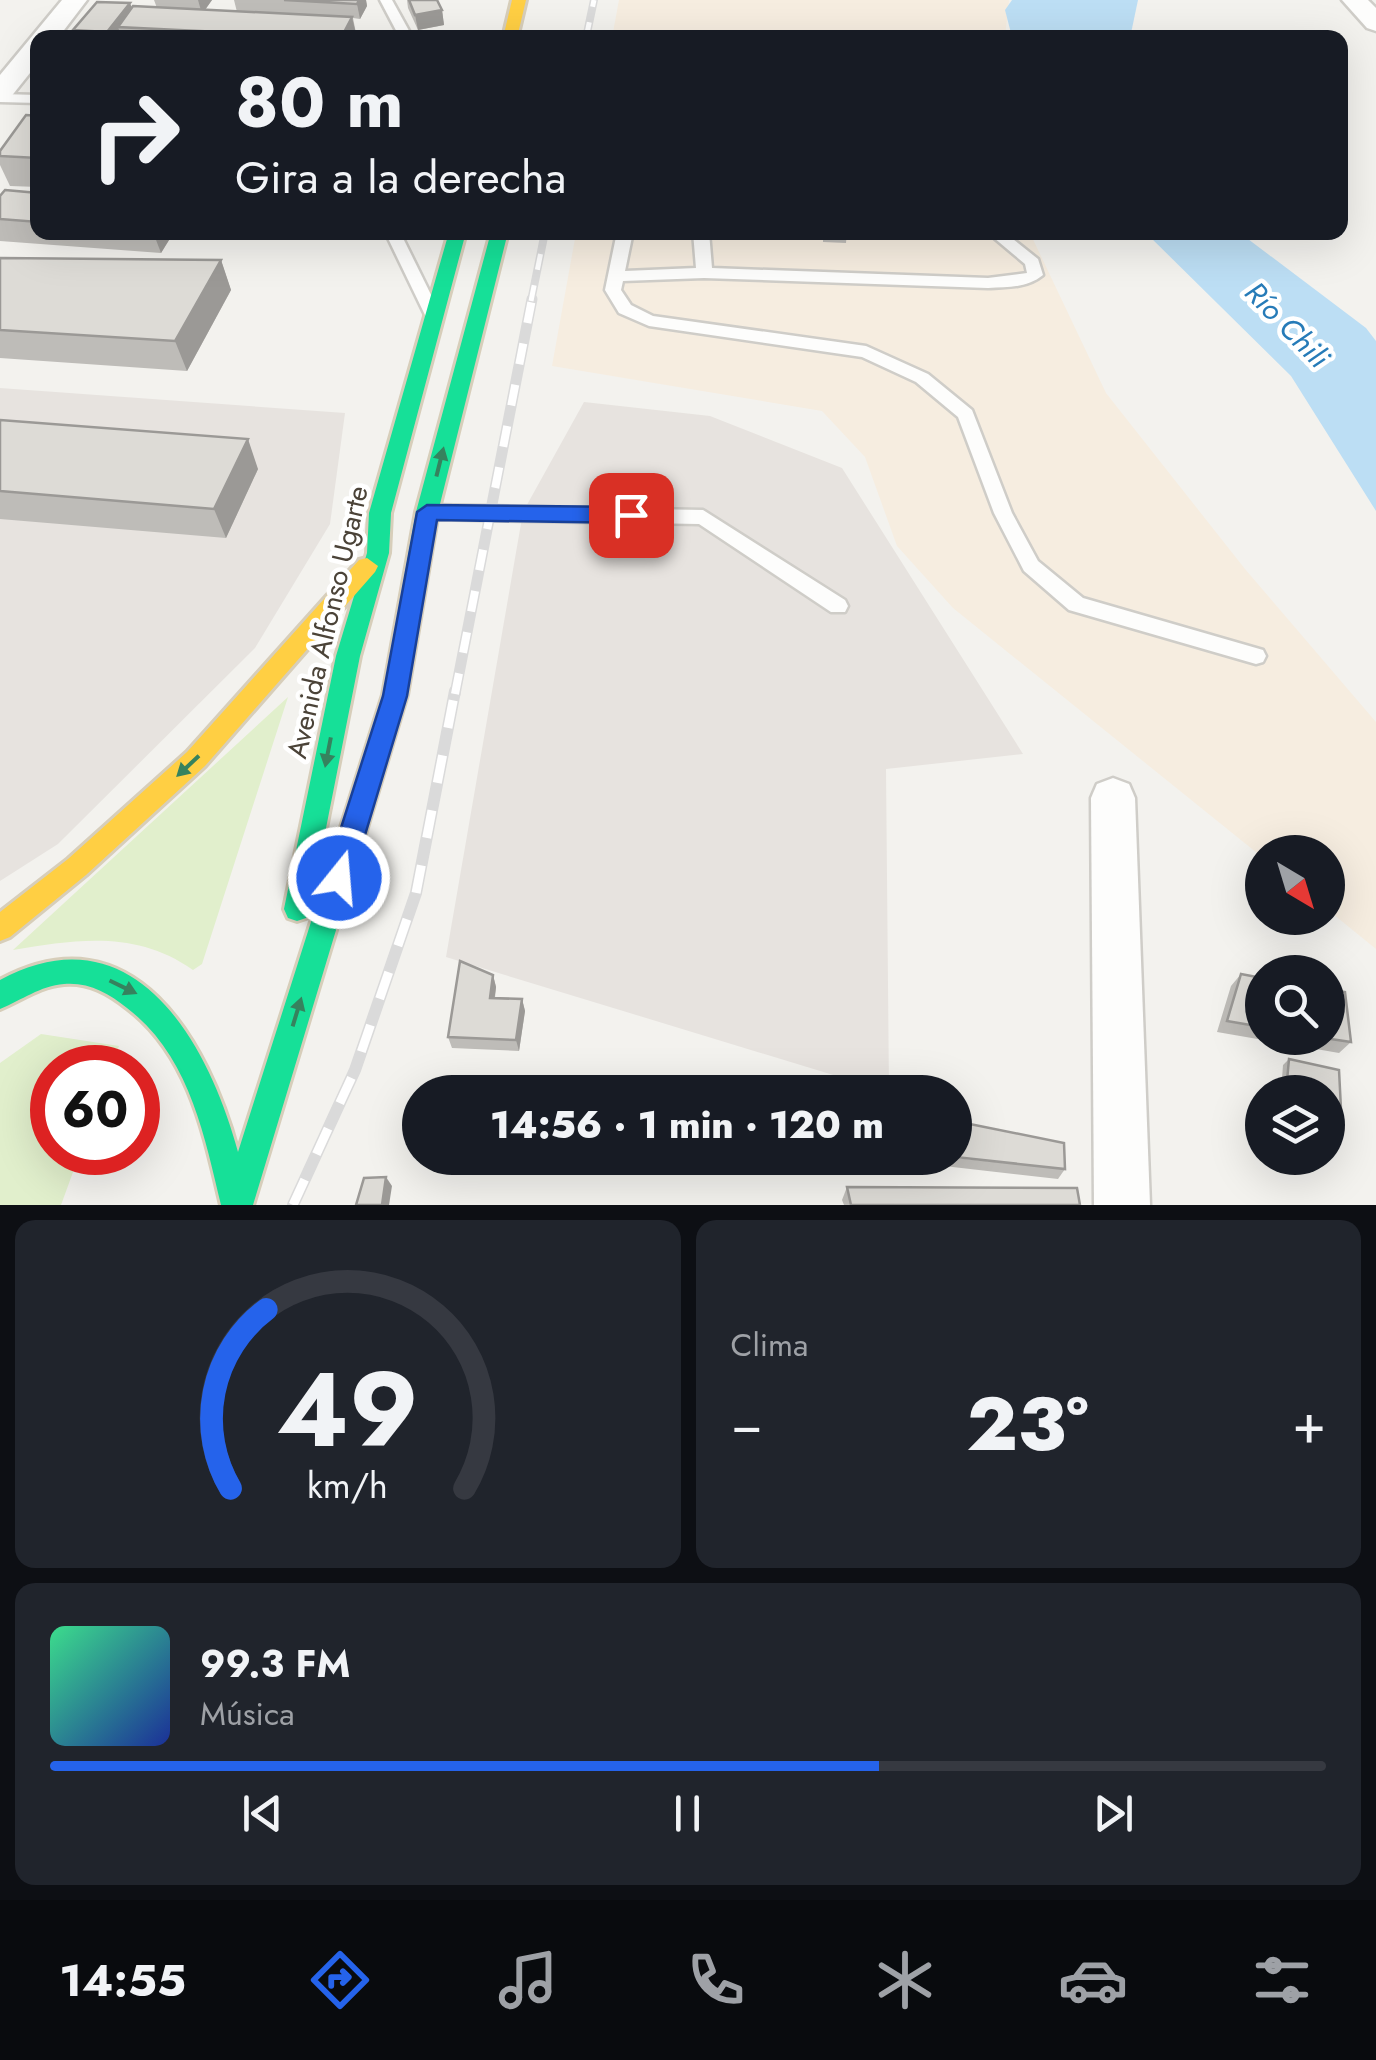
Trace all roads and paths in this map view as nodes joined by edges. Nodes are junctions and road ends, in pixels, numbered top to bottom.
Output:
1 (75, 0) edge
2 (386, 0) edge
3 (518, 0) edge
4 (1354, 0) edge
5 (1376, 23) edge
6 (51, 30) edge
7 (403, 30) edge
8 (512, 30) edge
9 (30, 56) edge
10 (0, 95) edge
11 (30, 98) edge
12 (398, 240) edge
13 (438, 240) edge
14 (456, 240) edge
15 (496, 240) edge
16 (623, 240) edge
17 (702, 240) edge
18 (1004, 240) edge
19 (449, 263) junction
20 (704, 273) junction
21 (616, 276) junction
22 (454, 320) junction
23 (404, 513) junction
24 (378, 553) junction
25 (838, 606) dead end
26 (348, 656) junction
27 (1256, 656) dead end
28 (255, 695) junction
29 (395, 696) junction
30 (1113, 798) dead end
31 (0, 928) edge
32 (292, 930) dead end
33 (284, 970) dead end
34 (0, 995) edge
35 (236, 1205) edge
36 (1122, 1205) edge

1 - 6 street
2 - 7 lane
3 - 8 main road
4 - 5 street
9 - 10 street
10 - 11 lane
12 - 22 lane
13 - 19 lane
14 - 19 main road, Avenida Alfonso Ugarte
15 - 22 main road, Avenida Alfonso Ugarte
16 - 21 lane
17 - 20 lane
18 - 20 lane
19 - 22 main road, Avenida Alfonso Ugarte
20 - 21 lane
21 - 27 lane
23 -> 22 main road, Avenida Alfonso Ugarte
22 - 23 main road, Avenida Alfonso Ugarte
23 - 24 main road, Avenida Alfonso Ugarte
23 - 25 lane
23 - 29 main road, Avenida Alfonso Ugarte
24 - 26 main road, Avenida Alfonso Ugarte
24 - 28 main road
26 - 28 main road
26 - 29 main road
26 -> 32 main road, Avenida Alfonso Ugarte
28 -> 31 main road
33 -> 29 main road, Avenida Alfonso Ugarte
30 - 36 street
34 -> 35 main road

